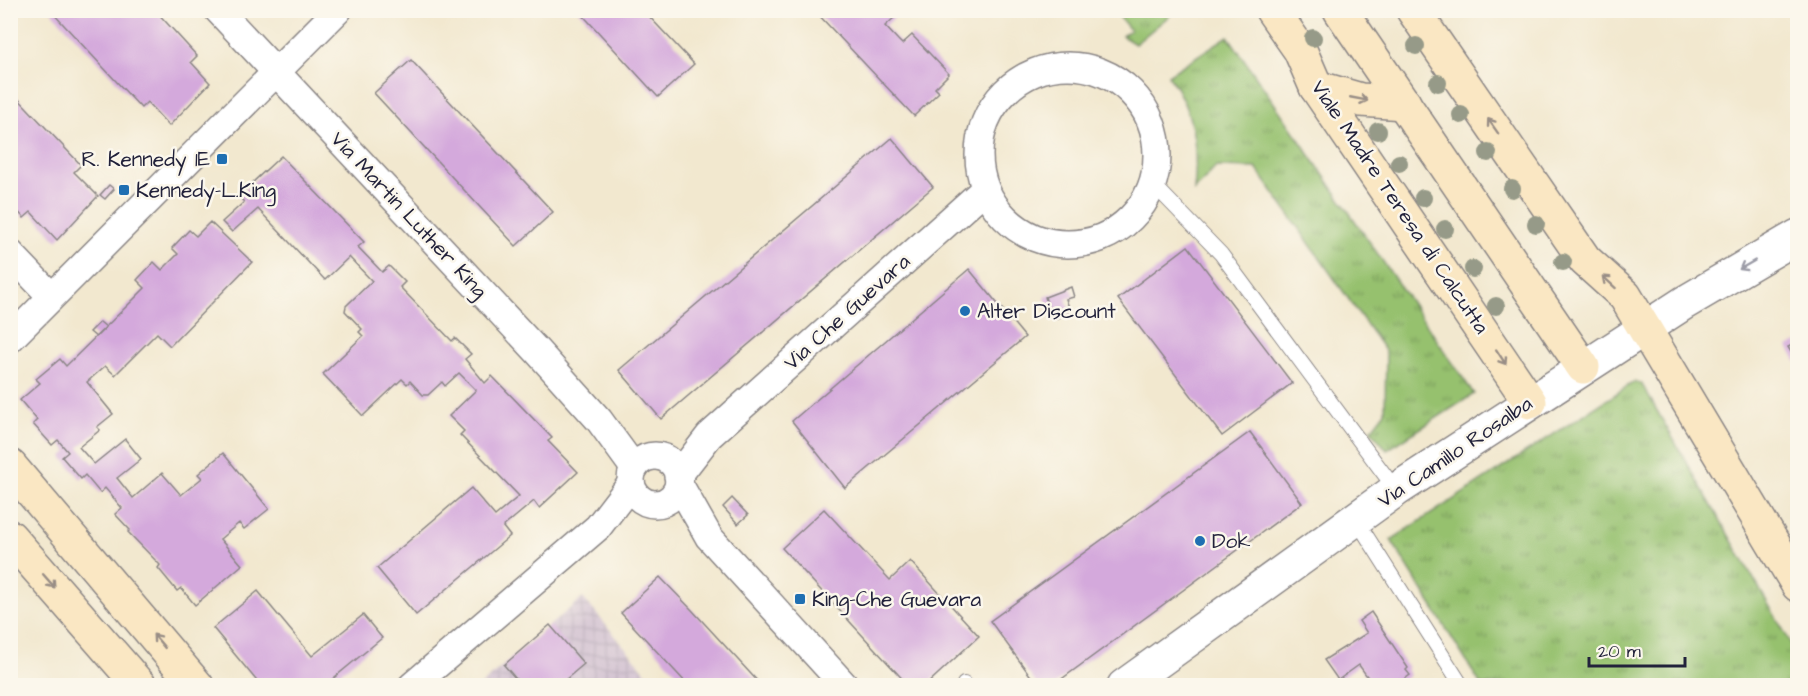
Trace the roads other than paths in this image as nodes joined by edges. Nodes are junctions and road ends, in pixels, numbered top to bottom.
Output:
1 (218, 10) edge
2 (338, 10) edge
3 (1272, 10) edge
4 (1340, 10) edge
5 (1413, 10) edge
6 (275, 72) junction
7 (1316, 87) junction
8 (1404, 103) junction
9 (1153, 184) junction
10 (985, 189) junction
11 (1797, 236) edge
12 (10, 253) edge
13 (51, 296) junction
14 (1646, 327) junction
15 (10, 339) edge
16 (1584, 367) junction
17 (1530, 402) junction
18 (710, 436) junction
19 (10, 466) edge
20 (644, 466) junction
21 (678, 480) junction
22 (1396, 490) junction
23 (655, 504) junction
24 (1355, 518) junction
25 (598, 527) junction
26 (10, 537) edge
27 (709, 537) junction
28 (1797, 585) edge
29 (140, 686) edge
30 (197, 686) edge
31 (412, 686) edge
32 (845, 686) edge
33 (1124, 686) edge
34 (1462, 686) edge

1 - 6 street, Via Martin Luther King
2 - 6 street
3 - 7 main road, Viale Madre Teresa di Calcutta
4 - 8 main road
14 -> 5 main road
6 - 13 street
6 - 20 street, Via Martin Luther King
7 -> 8 main road
7 -> 17 main road, Viale Madre Teresa di Calcutta
8 - 16 main road
9 - 10 street
9 - 10 street
9 - 22 lane
10 - 18 street, Via Che Guevara
11 -> 14 street, Via Camillo Rosalba
12 - 13 street
13 - 15 street
14 - 16 street, Via Camillo Rosalba
14 - 28 main road
16 - 17 street, Via Camillo Rosalba
17 - 22 street, Via Camillo Rosalba
18 - 20 street, Via Che Guevara
18 - 21 street, Via Che Guevara
30 -> 19 main road
20 - 21 street
20 - 23 street
20 - 25 street
21 - 23 street
21 - 27 street
22 - 24 street, Via Camillo Rosalba
23 - 25 street
23 - 27 street
24 - 33 street, Via Camillo Rosalba
24 - 34 lane
25 - 31 street
26 -> 29 main road
27 - 32 street

